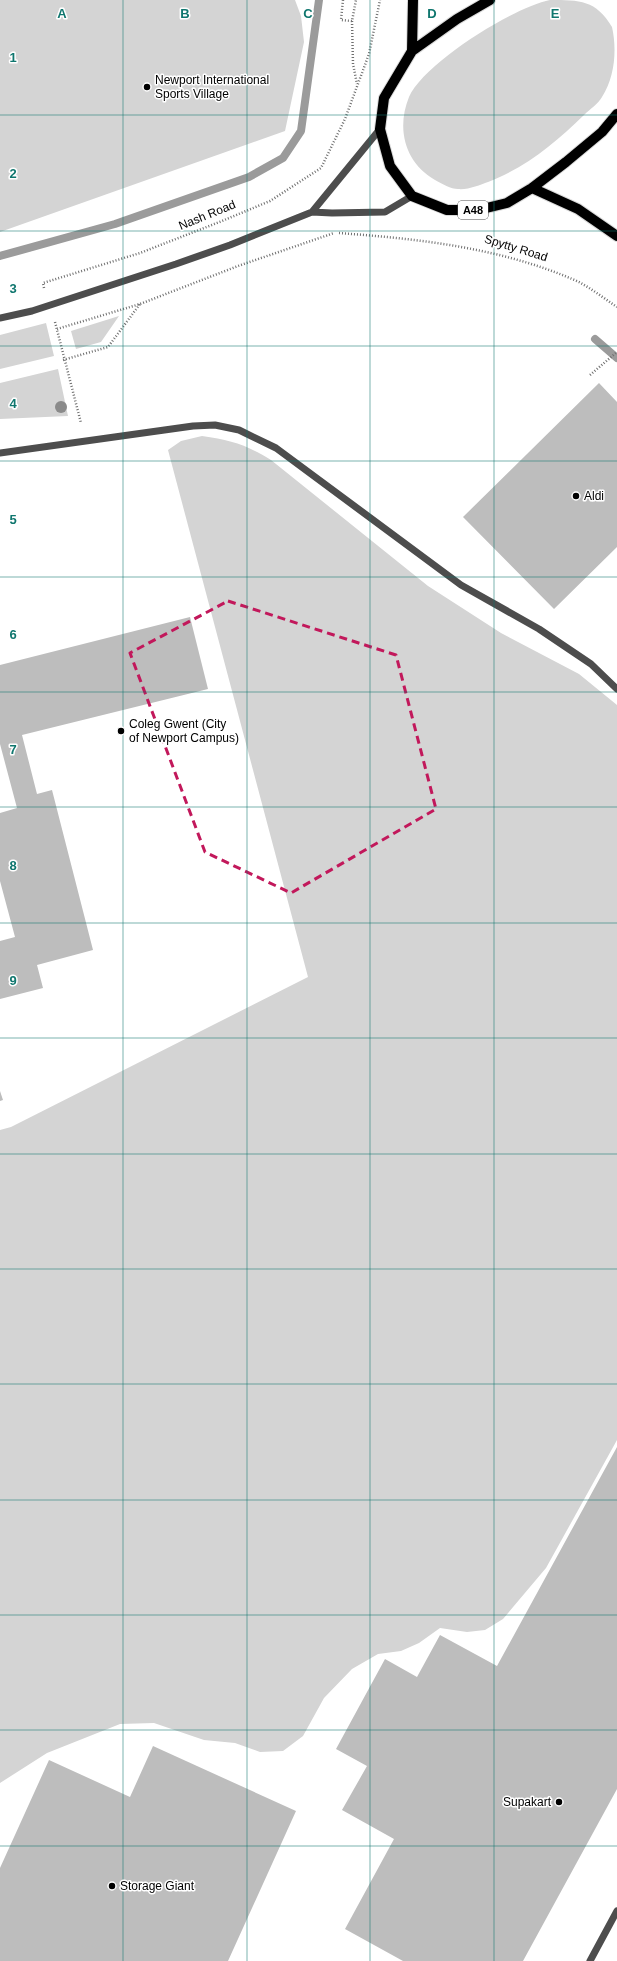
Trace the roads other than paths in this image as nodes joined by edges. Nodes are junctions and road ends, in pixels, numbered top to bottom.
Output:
1 (413, 0) edge
2 (490, 0) edge
3 (412, 52) junction
4 (617, 114) edge
5 (380, 129) junction
6 (532, 188) junction
7 (412, 196) junction
8 (312, 212) junction
9 (617, 236) edge
10 (0, 318) edge
11 (0, 453) edge
12 (617, 689) edge
13 (617, 1911) edge
14 (590, 1961) edge

1 - 3 main road
2 - 3 main road
3 - 5 main road
4 - 6 main road, A48
5 - 7 main road
5 - 8 street
6 - 7 main road, A48
6 - 9 main road
7 - 8 street
8 - 10 street
11 - 12 street
13 - 14 street

